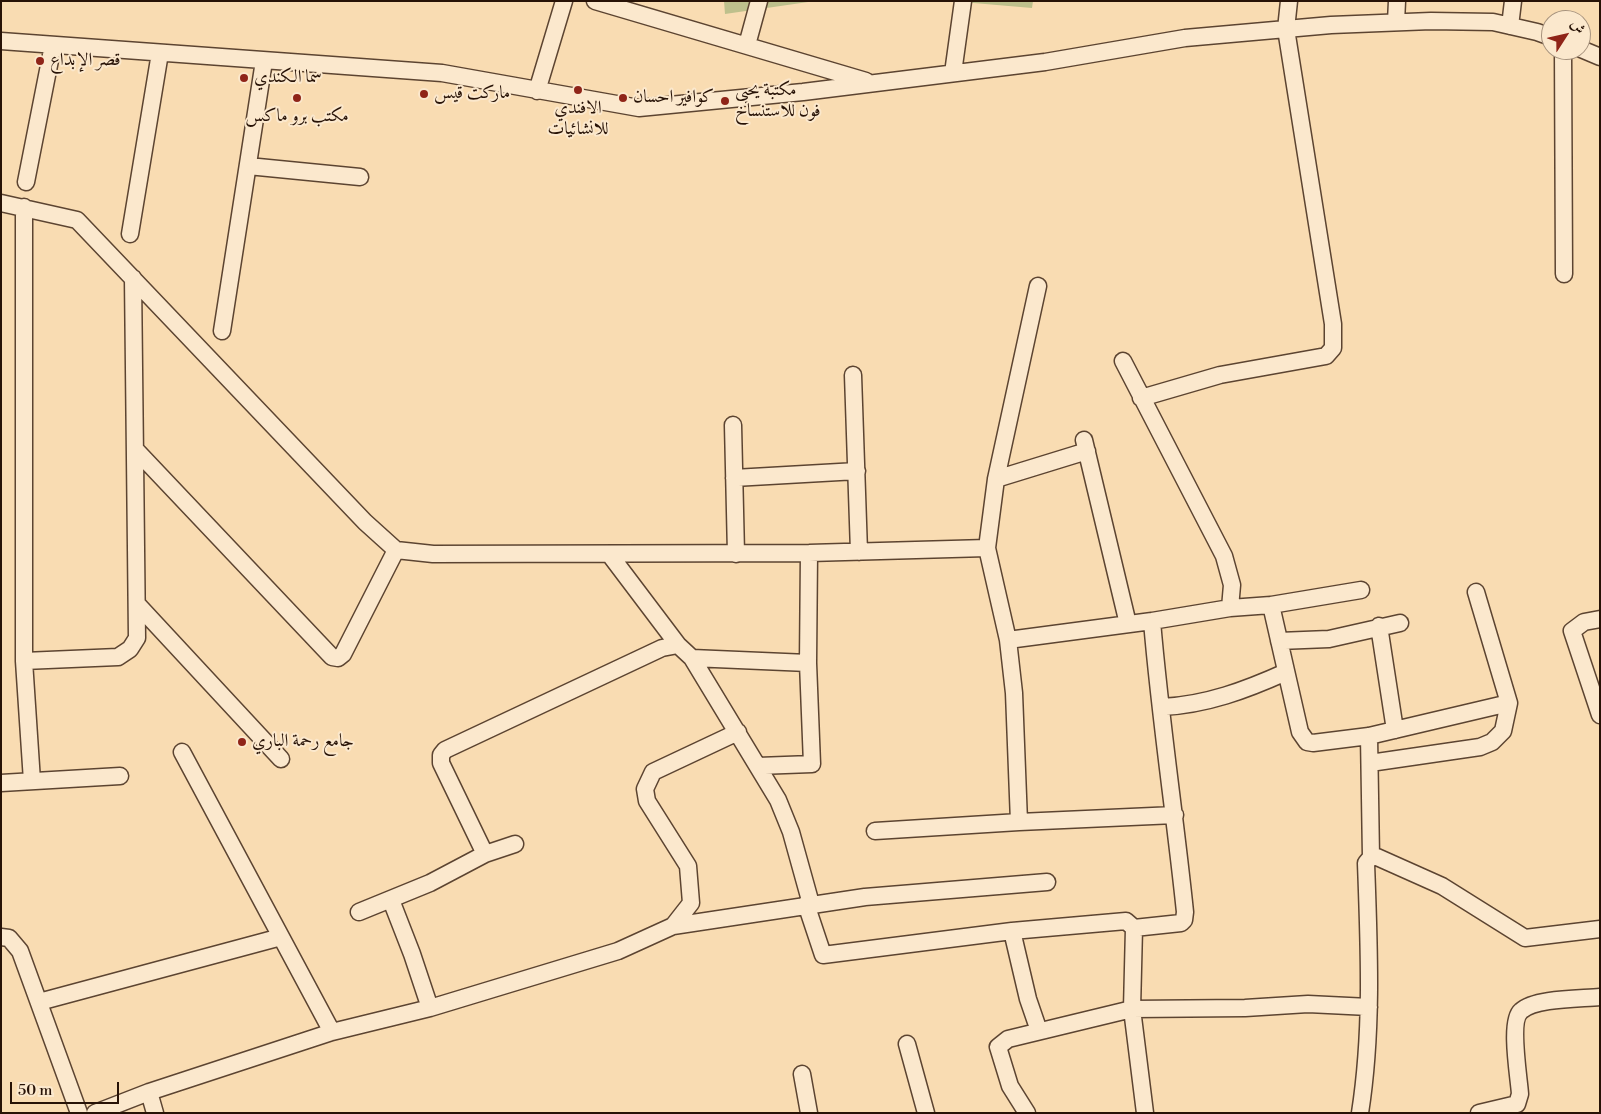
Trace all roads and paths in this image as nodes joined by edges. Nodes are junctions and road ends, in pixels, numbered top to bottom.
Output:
1 (564, 1) edge
2 (594, 1) edge
3 (759, 1) edge
4 (962, 1) edge
5 (1289, 1) edge
6 (1397, 1) edge
7 (1513, 1) edge
8 (1396, 22) junction
9 (1510, 26) junction
10 (1286, 29) junction
11 (1541, 34) edge
12 (1, 41) edge
13 (53, 45) junction
14 (747, 46) junction
15 (160, 53) junction
16 (1563, 60) edge
17 (264, 61) junction
18 (953, 73) junction
19 (872, 83) junction
20 (537, 91) junction
21 (248, 166) junction
22 (360, 177) dead end
23 (26, 182) dead end
24 (1, 203) edge
25 (24, 207) junction
26 (130, 234) dead end
27 (1564, 274) dead end
28 (133, 278) junction
29 (1038, 286) dead end
30 (222, 331) dead end
31 (1123, 361) dead end
32 (853, 375) dead end
33 (1141, 398) junction
34 (733, 425) dead end
35 (135, 450) junction
36 (857, 470) junction
37 (734, 478) junction
38 (996, 479) junction
39 (987, 548) junction
40 (396, 550) junction
41 (860, 552) junction
42 (809, 553) junction
43 (610, 554) junction
44 (736, 554) junction
45 (1361, 590) dead end
46 (1476, 592) dead end
47 (138, 605) junction
48 (1271, 606) junction
49 (1230, 608) junction
50 (1600, 618) edge
51 (1152, 621) junction
52 (1400, 623) dead end
53 (1128, 624) junction
54 (1379, 626) junction
55 (1008, 640) junction
56 (1279, 641) junction
57 (678, 644) junction
58 (692, 658) junction
59 (24, 661) junction
60 (808, 663) junction
61 (1286, 672) junction
62 (1509, 703) junction
63 (1162, 707) junction
64 (1600, 715) edge
65 (1395, 730) junction
66 (738, 732) junction
67 (1369, 736) junction
68 (182, 752) dead end
69 (281, 759) dead end
70 (1370, 763) junction
71 (758, 766) junction
72 (120, 776) dead end
73 (32, 780) junction
74 (1, 783) edge
75 (1175, 815) junction
76 (1020, 822) junction
77 (875, 831) dead end
78 (515, 844) dead end
79 (485, 854) junction
80 (1371, 857) junction
81 (1047, 882) dead end
82 (391, 900) junction
83 (808, 904) junction
84 (359, 912) dead end
85 (673, 926) junction
86 (1134, 928) junction
87 (1600, 929) edge
88 (1012, 931) junction
89 (1, 937) edge
90 (281, 937) junction
91 (1600, 997) edge
92 (39, 1002) junction
93 (1369, 1007) junction
94 (430, 1008) junction
95 (1132, 1009) junction
96 (1039, 1031) junction
97 (332, 1032) junction
98 (907, 1044) dead end
99 (802, 1074) dead end
100 (150, 1092) junction
101 (79, 1113) edge
102 (95, 1113) edge
103 (155, 1113) edge
104 (810, 1113) edge
105 (926, 1113) edge
106 (1027, 1113) edge
107 (1145, 1113) edge
108 (1360, 1113) edge
109 (1479, 1113) edge

1 - 20 street
2 - 14 street
3 - 14 street
4 - 18 street
5 - 10 street
6 - 8 street
7 - 9 street
8 - 9 street
8 - 10 street
9 - 11 street
10 - 18 street
10 - 33 street
12 - 13 street
13 - 15 street
13 - 23 street
14 - 19 street
15 - 17 street
15 - 26 street
16 - 27 street
17 - 20 street
17 - 21 street
18 - 19 street
19 - 20 street
21 - 22 street
21 - 30 street
24 - 25 street
25 - 28 street
25 - 59 street
28 - 35 street
28 - 40 street
29 - 38 street
31 - 33 street
32 - 36 street
33 - 49 street
34 - 37 street
35 - 40 street
35 - 47 street
36 - 37 street
36 - 41 street
37 - 44 street
38 - 39 street
38 - 53 street
39 - 41 street
39 - 55 street
40 - 43 street
41 - 42 street
42 - 44 street
42 - 60 street
43 - 44 street
43 - 57 street
45 - 48 street
46 - 62 street
47 - 59 street
47 - 69 street
48 - 49 street
48 - 56 street
49 - 51 street
50 - 64 street
51 - 53 street
51 - 63 street
52 - 54 street
53 - 55 street
54 - 56 street
54 - 65 street
55 - 76 street
56 - 61 street
57 - 58 street
57 - 79 street
58 - 60 street
58 - 66 street
59 - 73 street
60 - 71 street
61 - 63 street
61 - 67 street
62 - 65 street
62 - 70 street
63 - 75 street
65 - 67 street
66 - 71 street
66 - 85 street
67 - 70 street
68 - 90 street
70 - 80 street
71 - 83 street
72 - 73 street
73 - 74 street
75 - 76 street
75 - 86 street
76 - 77 street
78 - 79 street
79 - 82 street
80 - 87 street
80 - 93 street
81 - 83 street
82 - 84 street
82 - 94 street
83 - 85 street
83 - 88 street
85 - 94 street
86 - 88 street
86 - 95 street
88 - 96 street
89 - 92 street
90 - 92 street
90 - 97 street
91 - 109 street
92 - 101 street
93 - 95 street
93 - 108 street
94 - 97 street
95 - 96 street
95 - 107 street
96 - 106 street
97 - 100 street
98 - 105 street
99 - 104 street
100 - 102 street
100 - 103 street

